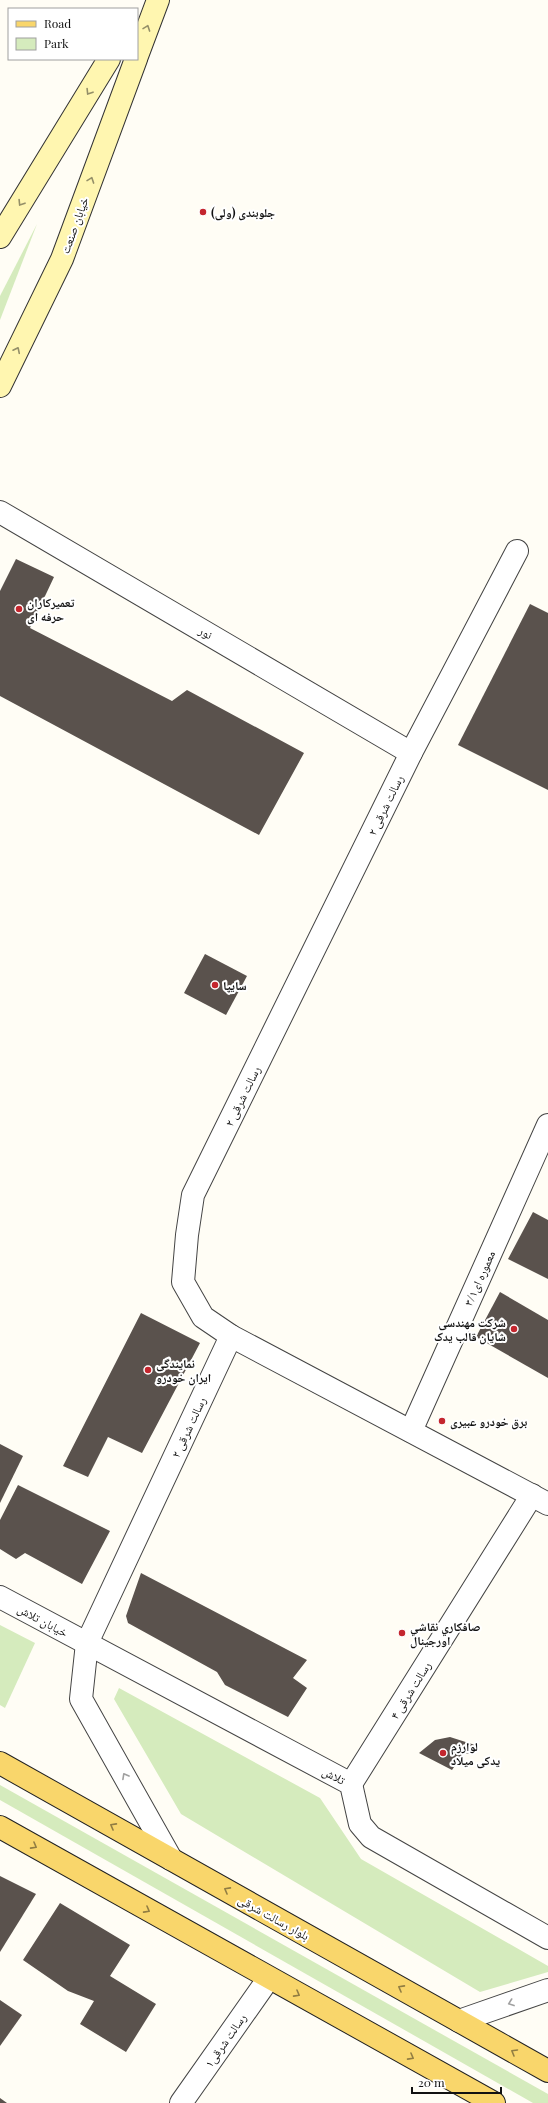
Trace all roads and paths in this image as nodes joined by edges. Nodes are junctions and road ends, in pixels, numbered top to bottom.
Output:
1 (145, 0) edge
2 (158, 0) edge
3 (138, 12) edge
4 (138, 53) edge
5 (108, 60) edge
6 (136, 60) edge
7 (0, 237) edge
8 (0, 386) edge
9 (0, 512) edge
10 (517, 551) dead end
11 (411, 753) junction
12 (548, 1126) edge
13 (231, 1336) junction
14 (411, 1431) junction
15 (540, 1499) edge
16 (0, 1597) edge
17 (87, 1643) junction
18 (0, 1763) edge
19 (351, 1784) junction
20 (0, 1827) edge
21 (171, 1859) junction
22 (548, 1938) edge
23 (269, 1978) junction
24 (548, 1990) edge
25 (460, 2021) junction
26 (548, 2071) edge
27 (181, 2103) edge
28 (494, 2103) edge

1 - 3 main road
4 -> 2 main road
5 -> 7 main road
8 -> 6 main road, خیابان صنعت
9 - 11 street, نور
10 - 11 street, رسالت شرقی ۲
11 - 13 street, رسالت شرقی ۲
12 - 14 street, معموره ای۳/۱
13 - 14 street
13 - 17 street, رسالت شرقی ۲
14 - 15 street
15 - 19 street, رسالت شرقی ۴
16 - 17 street, خیابان تلاش
17 - 19 street, تلاش
21 -> 17 street, رسالت شرقی ۲
21 -> 18 main road, بلوار رسالت شرقی
19 - 22 street, تلاش
20 -> 23 main road
25 -> 21 main road, بلوار رسالت شرقی
23 - 27 street, رسالت شرقی۱
23 -> 28 main road
24 -> 25 street
26 -> 25 main road, بلوار رسالت شرقی

